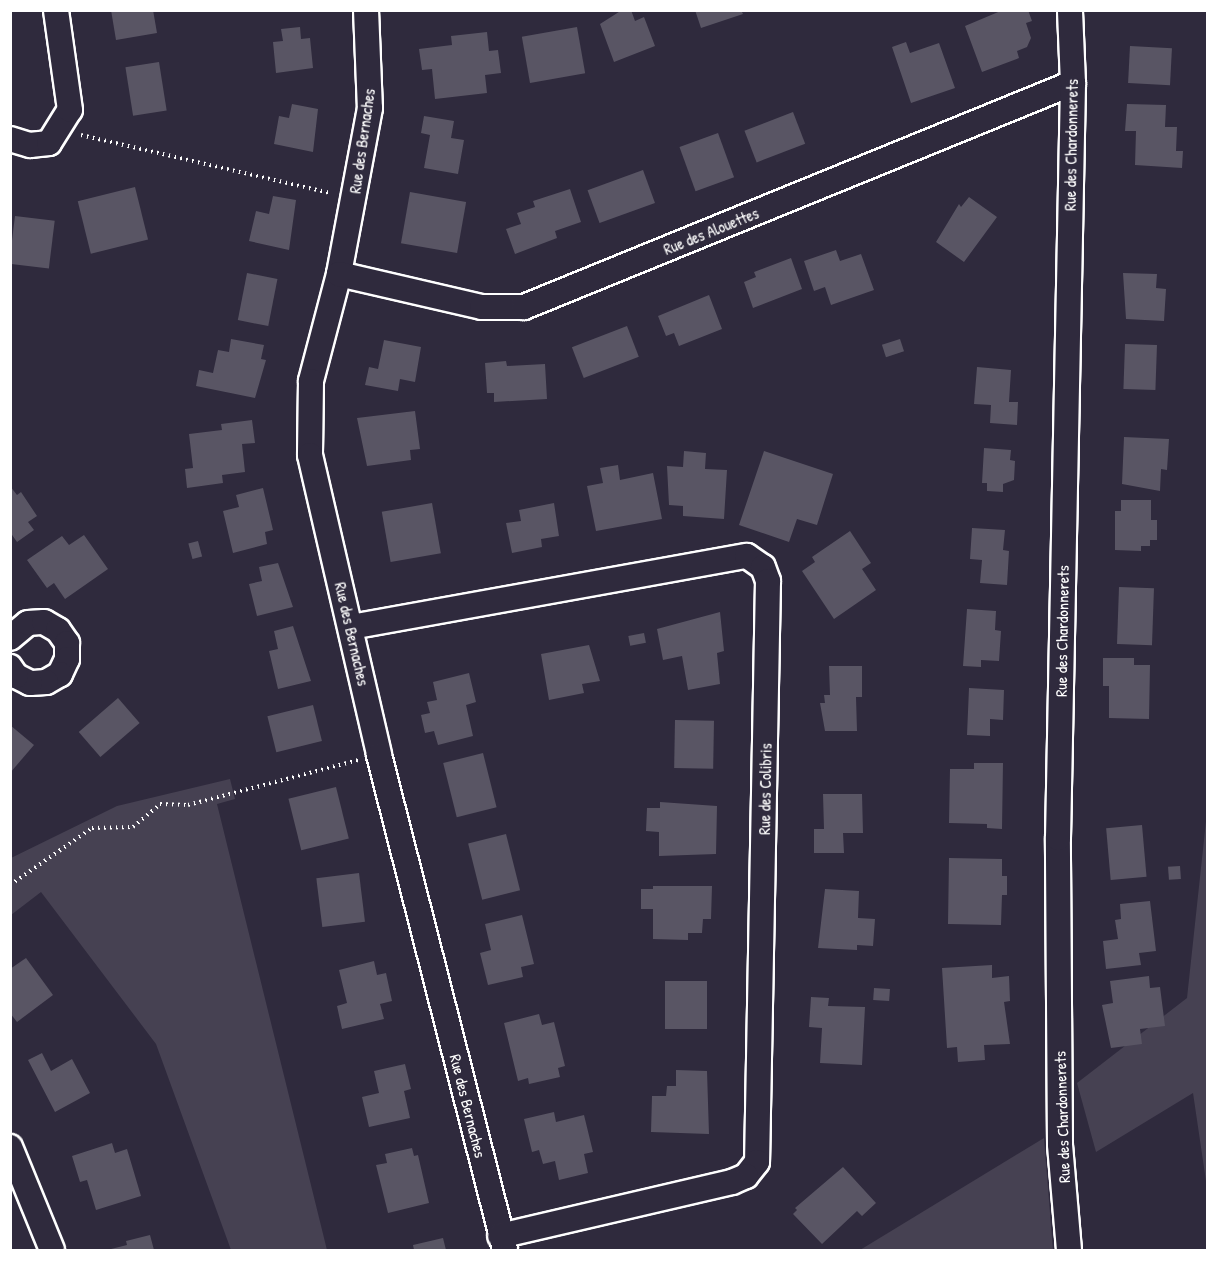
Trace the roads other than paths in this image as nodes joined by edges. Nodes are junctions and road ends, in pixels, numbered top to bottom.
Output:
1 (56, 10) edge
2 (366, 10) edge
3 (1070, 10) edge
4 (1073, 83) junction
5 (10, 139) edge
6 (339, 274) junction
7 (351, 627) junction
8 (12, 632) edge
9 (10, 667) edge
10 (10, 1147) edge
11 (503, 1243) edge
12 (52, 1251) edge
13 (1069, 1251) edge

1 - 5 street
2 - 6 street, Rue des Bernaches
3 - 4 street, Rue des Chardonnerets
4 - 6 street, Rue des Alouettes
4 - 13 street, Rue des Chardonnerets
6 - 7 street, Rue des Bernaches
7 - 11 street, Rue des Bernaches
7 - 11 street, Rue des Colibris
8 - 9 street
10 - 12 street

